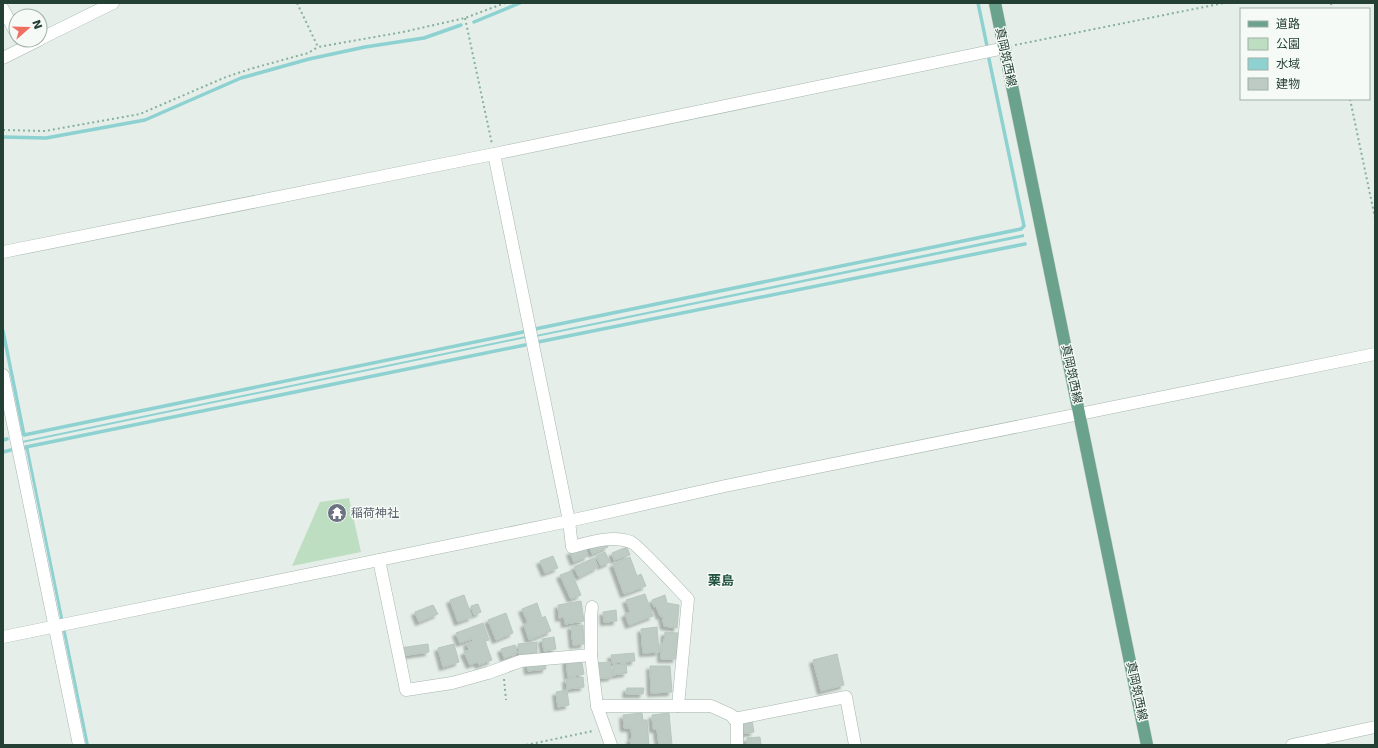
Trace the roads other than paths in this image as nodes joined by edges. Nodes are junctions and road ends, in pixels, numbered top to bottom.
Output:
1 (113, 3) edge
2 (995, 3) edge
3 (3, 9) edge
4 (8, 18) edge
5 (48, 36) edge
6 (17, 48) edge
7 (1005, 48) junction
8 (3, 58) edge
9 (494, 154) junction
10 (3, 252) edge
11 (1375, 354) edge
12 (3, 375) edge
13 (1080, 415) junction
14 (569, 522) junction
15 (379, 560) junction
16 (592, 607) dead end
17 (61, 626) junction
18 (3, 638) edge
19 (591, 656) junction
20 (597, 706) junction
21 (678, 706) junction
22 (734, 719) junction
23 (1375, 728) edge
24 (79, 745) edge
25 (610, 745) edge
26 (737, 745) edge
27 (855, 745) edge
28 (1148, 745) edge
29 (1292, 745) edge

1 - 5 street
2 - 7 main road, 真岡筑西線
3 - 4 street
6 - 8 street
7 - 9 street
7 - 13 main road, 真岡筑西線
9 - 10 street
9 - 14 street
11 - 13 street
12 - 17 street
13 - 14 street
13 - 28 main road, 真岡筑西線
14 - 15 street
14 - 21 street
15 - 17 street
15 - 19 street
16 - 19 street
17 - 18 street
17 - 24 street
19 - 20 street
20 - 21 street
20 - 25 street
21 - 22 street
22 - 26 street
22 - 27 street
23 - 29 street

